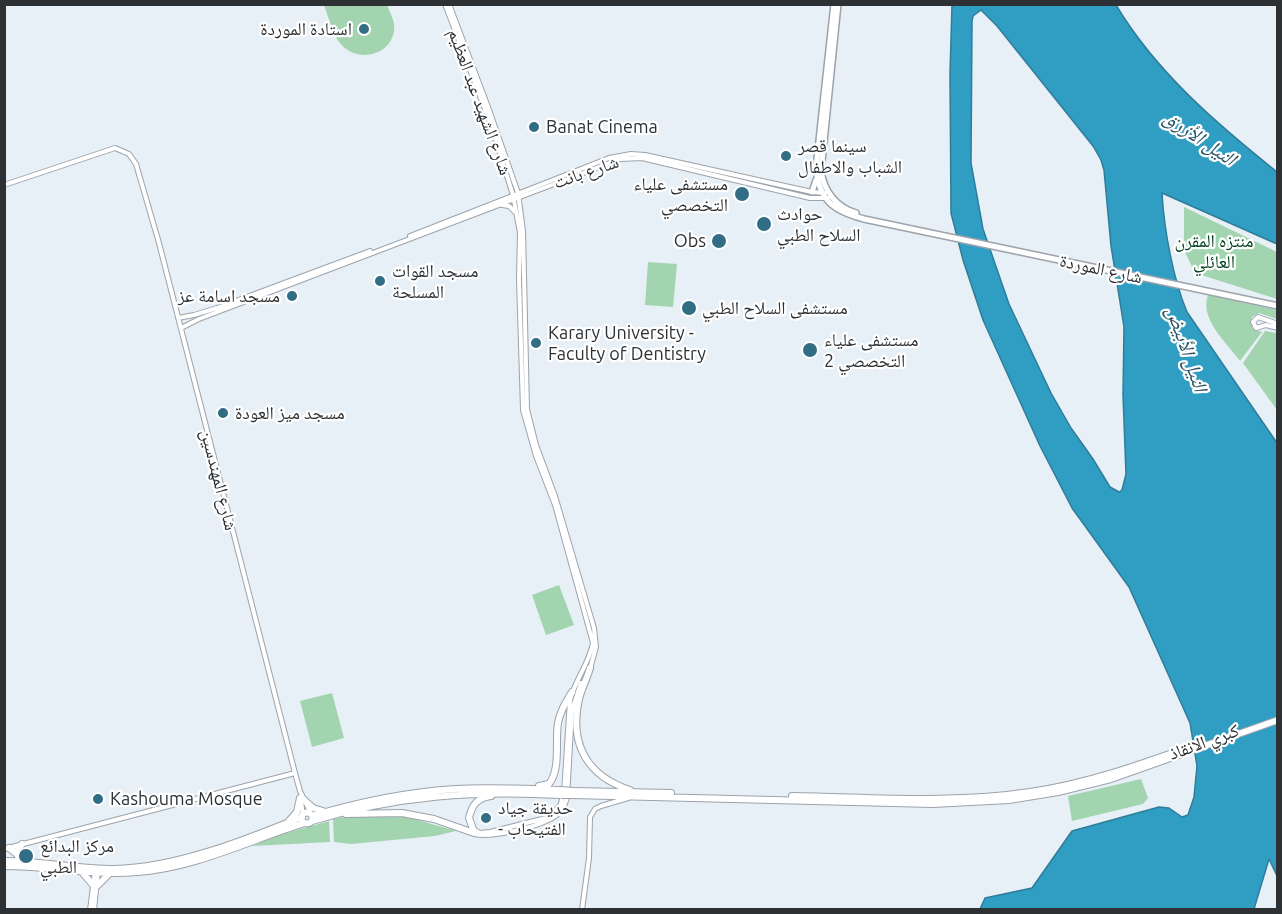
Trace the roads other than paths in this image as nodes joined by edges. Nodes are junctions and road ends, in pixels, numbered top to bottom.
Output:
1 (447, 4) edge
2 (834, 4) edge
3 (838, 4) edge
4 (453, 21) junction
5 (817, 179) junction
6 (510, 183) junction
7 (4, 184) edge
8 (812, 192) junction
9 (532, 193) junction
10 (827, 195) junction
11 (516, 197) junction
12 (500, 203) junction
13 (521, 212) junction
14 (518, 218) junction
15 (235, 303) junction
16 (1278, 306) edge
17 (178, 318) junction
18 (1278, 326) edge
19 (523, 327) junction
20 (181, 328) junction
21 (590, 668) junction
22 (572, 692) junction
23 (1278, 718) edge
24 (295, 773) junction
25 (515, 789) junction
26 (506, 793) junction
27 (561, 793) junction
28 (635, 794) junction
29 (301, 796) junction
30 (326, 812) junction
31 (336, 814) junction
32 (312, 817) junction
33 (303, 818) junction
34 (289, 822) junction
35 (472, 831) junction
36 (22, 844) junction
37 (7, 848) edge
38 (208, 853) junction
39 (19, 860) junction
40 (4, 863) edge
41 (96, 871) junction
42 (81, 872) junction
43 (109, 874) junction
44 (95, 885) junction
45 (92, 909) edge
46 (582, 909) edge

1 - 4 main road, شارع الشهيد عبد العظيم
2 - 5 main road
3 - 10 main road
4 - 6 main road, شارع الشهيد عبد العظيم
4 - 11 main road, شارع الشهيد عبد العظيم
5 - 8 main road
5 - 10 main road
6 - 11 main road, شارع الشهيد عبد العظيم
6 - 12 main road
7 - 17 main road, شارع المهندسين
8 - 10 main road, شارع بانت
8 - 11 main road, شارع بانت
9 - 10 main road, شارع بانت
9 - 11 main road, شارع بانت
9 - 13 main road
10 - 16 main road
11 - 12 main road
11 - 13 main road
11 - 14 main road
12 - 14 main road
12 - 15 main road
13 - 19 main road
14 - 19 main road
15 - 17 main road
15 - 20 main road
17 - 20 main road, شارع المهندسين
18 - 18 main road
19 - 21 main road
19 - 22 main road
20 - 24 main road, شارع المهندسين
21 - 28 highway
21 - 35 main road
22 - 25 highway
22 - 35 main road
23 - 28 highway, كبري الانقاذ
24 - 29 main road, شارع المهندسين
24 - 36 main road
25 - 27 highway
25 - 30 highway
26 - 27 highway
26 - 31 highway
26 - 35 highway
27 - 28 highway, كبري الانقاذ, bridge
28 - 46 main road
29 - 30 highway
29 - 32 main road
29 - 33 main road
29 - 34 highway
30 - 32 highway
31 - 32 highway
31 - 35 highway
32 - 33 highway
33 - 34 highway
33 - 38 highway
34 - 38 highway
36 - 37 main road
36 - 39 highway
37 - 39 highway
38 - 41 highway
38 - 43 highway
39 - 40 highway
39 - 41 highway
39 - 42 highway
41 - 42 highway
41 - 43 highway
41 - 44 main road
42 - 44 highway
43 - 44 highway
44 - 45 main road

